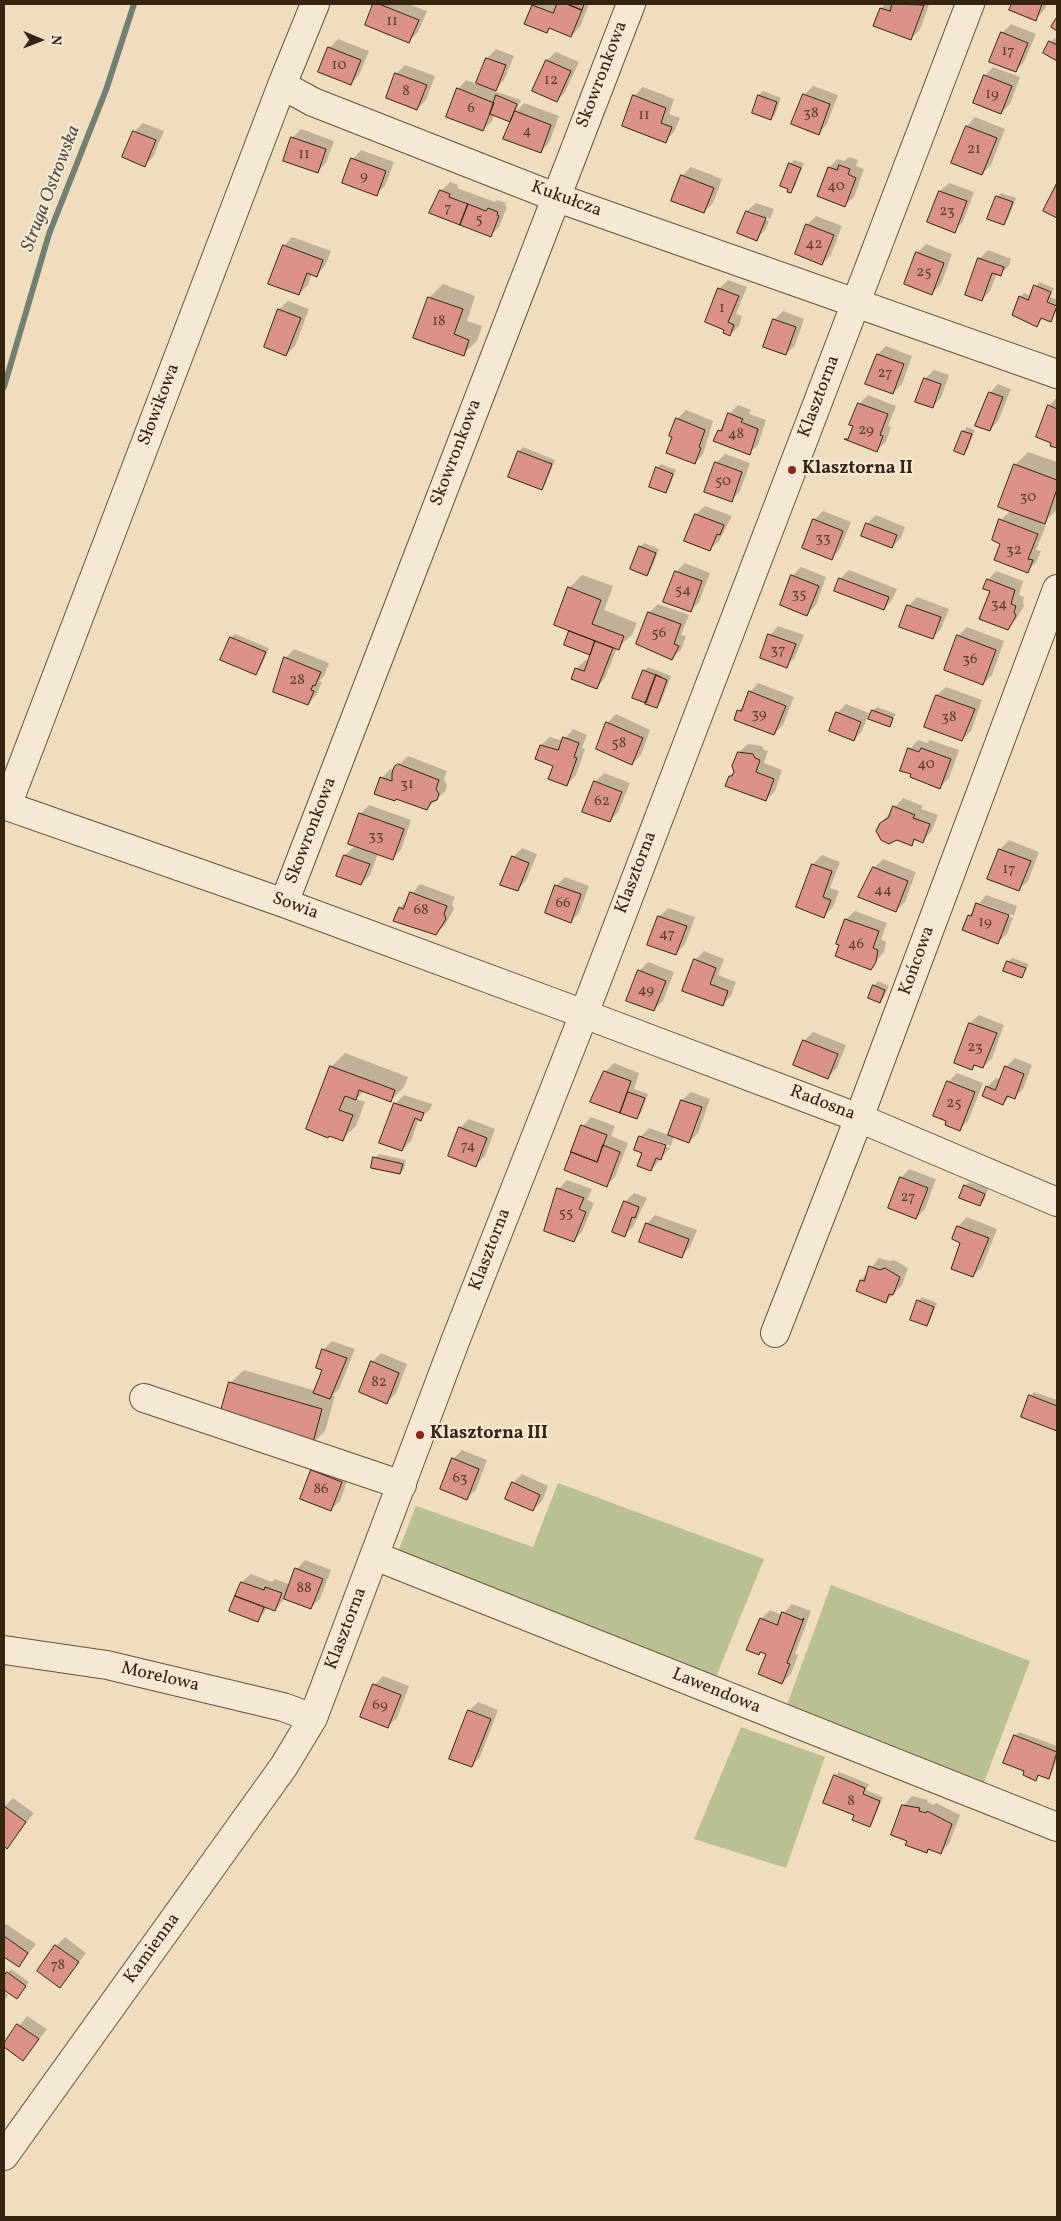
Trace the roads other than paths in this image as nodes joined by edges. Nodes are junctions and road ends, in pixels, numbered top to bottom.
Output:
1 (315, 4) edge
2 (630, 4) edge
3 (970, 4) edge
4 (282, 85) junction
5 (555, 197) junction
6 (855, 304) junction
7 (1057, 374) edge
8 (1057, 589) edge
9 (5, 806) edge
10 (284, 903) junction
11 (584, 1014) junction
12 (860, 1118) junction
13 (1057, 1202) edge
14 (776, 1333) dead end
15 (144, 1398) dead end
16 (402, 1484) junction
17 (375, 1556) junction
18 (4, 1650) edge
19 (307, 1729) junction
20 (1057, 1827) edge
21 (4, 2156) edge

1 - 4 street, Słowikowa
2 - 5 street, Skowronkowa
3 - 6 street, Klasztorna
4 - 5 street, Kukułcza
4 - 9 street, Słowikowa
5 - 6 street, Kukułcza
5 - 10 street, Skowronkowa
6 - 7 street, Kukułcza
6 - 11 street, Klasztorna
8 - 12 street, Końcowa
9 - 10 street, Sowia
10 - 11 street, Sowia
11 - 12 street, Radosna
11 - 16 street, Klasztorna
12 - 13 street, Radosna
12 - 14 street, Końcowa
15 - 16 street
16 - 17 street, Klasztorna
17 - 19 street, Klasztorna
17 - 20 street, Lawendowa
18 - 19 street, Morelowa
19 - 21 street, Kamienna

